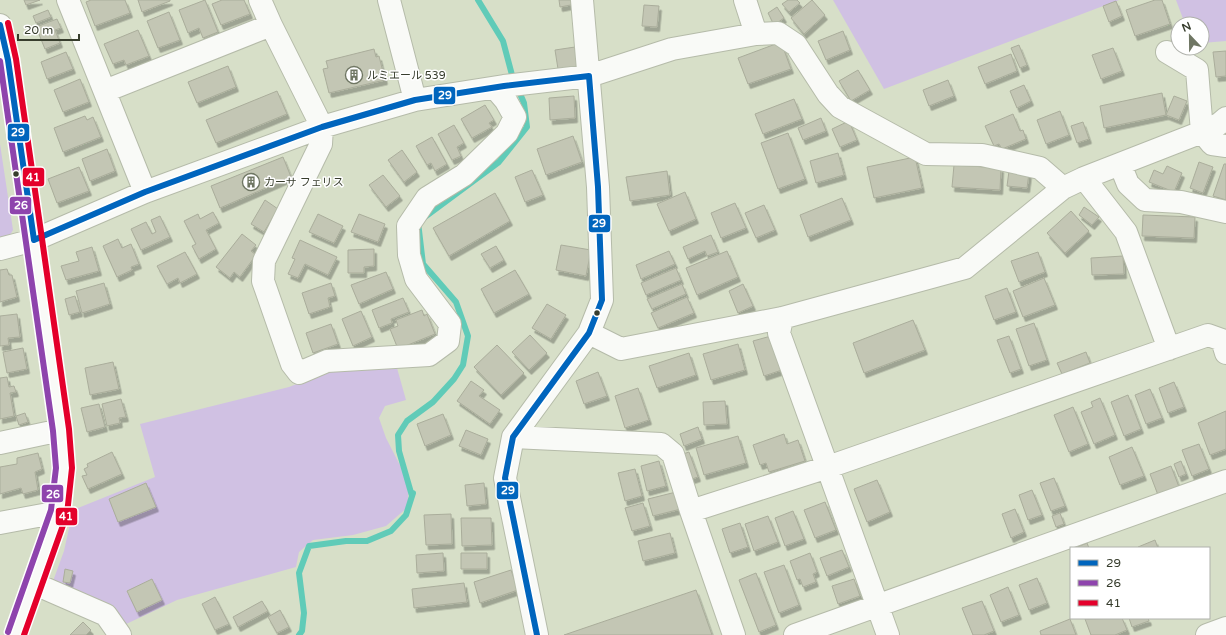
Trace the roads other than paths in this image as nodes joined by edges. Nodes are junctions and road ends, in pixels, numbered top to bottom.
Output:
1 (68, 0) edge
2 (260, 0) edge
3 (388, 0) edge
4 (582, 0) edge
5 (745, 0) edge
6 (0, 25) edge
7 (271, 25) junction
8 (756, 34) junction
9 (1167, 52) dead end
10 (589, 76) junction
11 (495, 88) junction
12 (105, 91) junction
13 (415, 100) junction
14 (1226, 118) edge
15 (0, 124) edge
16 (322, 127) junction
17 (1202, 132) junction
18 (20, 140) junction
19 (1226, 146) edge
20 (1120, 164) junction
21 (1084, 178) junction
22 (1063, 188) junction
23 (145, 192) junction
24 (1226, 212) edge
25 (34, 240) junction
26 (0, 249) edge
27 (782, 318) junction
28 (589, 333) junction
29 (1169, 349) junction
30 (1226, 353) edge
31 (61, 430) junction
32 (513, 437) junction
33 (0, 443) edge
34 (828, 468) junction
35 (1226, 481) edge
36 (691, 511) junction
37 (59, 512) junction
38 (0, 524) edge
39 (35, 584) junction
40 (878, 606) junction
41 (1226, 628) edge
42 (16, 635) edge
43 (120, 635) edge
44 (537, 635) edge
45 (734, 635) edge
46 (795, 635) edge
47 (888, 635) edge
48 (1206, 635) edge

1 - 12 street
2 - 7 street
3 - 13 street
4 - 10 street
5 - 8 street
6 - 18 street
7 - 12 street
7 - 16 street
8 - 10 street
8 - 22 street
9 - 17 street
10 - 11 street
10 - 28 street
11 - 13 street
11 - 16 street
12 - 23 street
13 - 16 street
14 - 17 street
15 - 18 street
16 - 23 street
17 - 19 street
17 - 20 street
18 - 25 street
20 - 21 street
20 - 24 street
21 - 22 street
21 - 29 street
22 - 27 street
23 - 25 street
25 - 26 street
25 - 31 street
27 - 28 street
27 - 34 street
28 - 32 street
29 - 30 street
29 - 34 street
31 - 33 street
31 - 37 street
32 - 36 street
32 - 44 street
34 - 36 street
34 - 40 street
35 - 40 street
36 - 45 street
37 - 38 street
37 - 39 street
39 - 42 street
39 - 43 street
40 - 46 street
40 - 47 street
41 - 48 street

